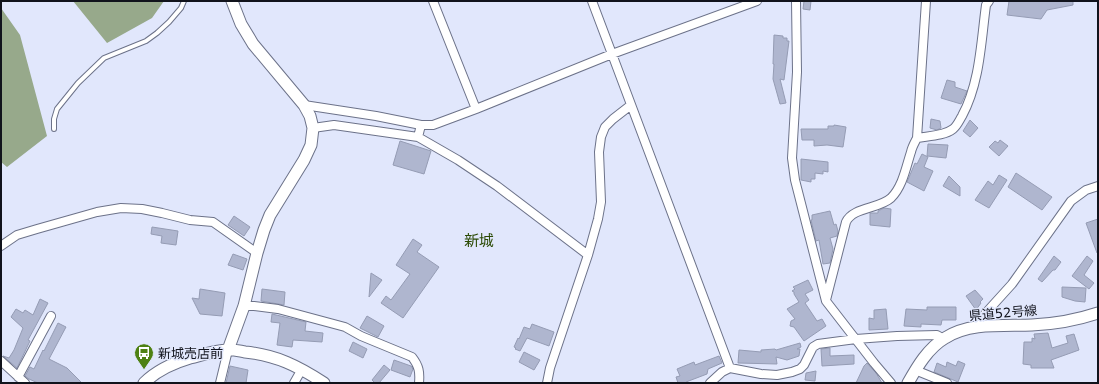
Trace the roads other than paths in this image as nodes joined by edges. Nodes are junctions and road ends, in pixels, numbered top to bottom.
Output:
1 (184, 1) edge
2 (232, 1) edge
3 (433, 1) edge
4 (592, 1) edge
5 (757, 1) edge
6 (796, 1) edge
7 (926, 1) edge
8 (989, 1) edge
9 (743, 4) edge
10 (612, 54) junction
11 (304, 104) junction
12 (631, 105) junction
13 (476, 109) junction
14 (421, 125) junction
15 (313, 128) junction
16 (54, 129) dead end
17 (418, 137) junction
18 (917, 138) junction
19 (1098, 186) edge
20 (1, 246) edge
21 (257, 253) junction
22 (588, 255) junction
23 (826, 301) junction
24 (244, 306) junction
25 (1098, 313) edge
26 (51, 316) dead end
27 (981, 327) junction
28 (856, 339) junction
29 (944, 339) junction
30 (228, 350) junction
31 (1, 361) edge
32 (730, 368) junction
33 (302, 369) junction
34 (915, 370) junction
35 (18, 377) junction
36 (720, 379) edge
37 (148, 381) edge
38 (25, 383) edge
39 (220, 383) edge
40 (294, 383) edge
41 (324, 383) edge
42 (419, 383) edge
43 (547, 383) edge
44 (710, 383) edge
45 (891, 383) edge
46 (908, 383) edge
47 (947, 383) edge

1 - 16 lane
2 - 11 main road
3 - 13 street
4 - 10 street
5 - 9 street
6 - 23 street
7 - 18 street
8 - 18 street
9 - 10 street
10 - 12 street
10 - 13 street
11 - 14 street
11 - 15 main road
12 - 22 street
12 - 32 street
13 - 14 street
14 - 17 street
15 - 17 street
15 - 21 main road
17 - 22 street
18 - 23 street
19 - 27 street
20 - 21 street
21 - 24 main road
22 - 43 street
23 - 28 street
24 - 30 main road
24 - 42 street
25 - 27 main road, 県道52号線
26 - 35 street
27 - 29 main road, 県道52号線
28 - 29 street
28 - 32 street
28 - 45 street
29 - 34 main road, 県道52号線
30 - 33 main road
30 - 37 main road
30 - 39 street
31 - 35 street
32 - 36 street
33 - 40 street
33 - 41 main road
34 - 46 main road, 県道52号線
34 - 47 street
35 - 38 street
36 - 44 street

